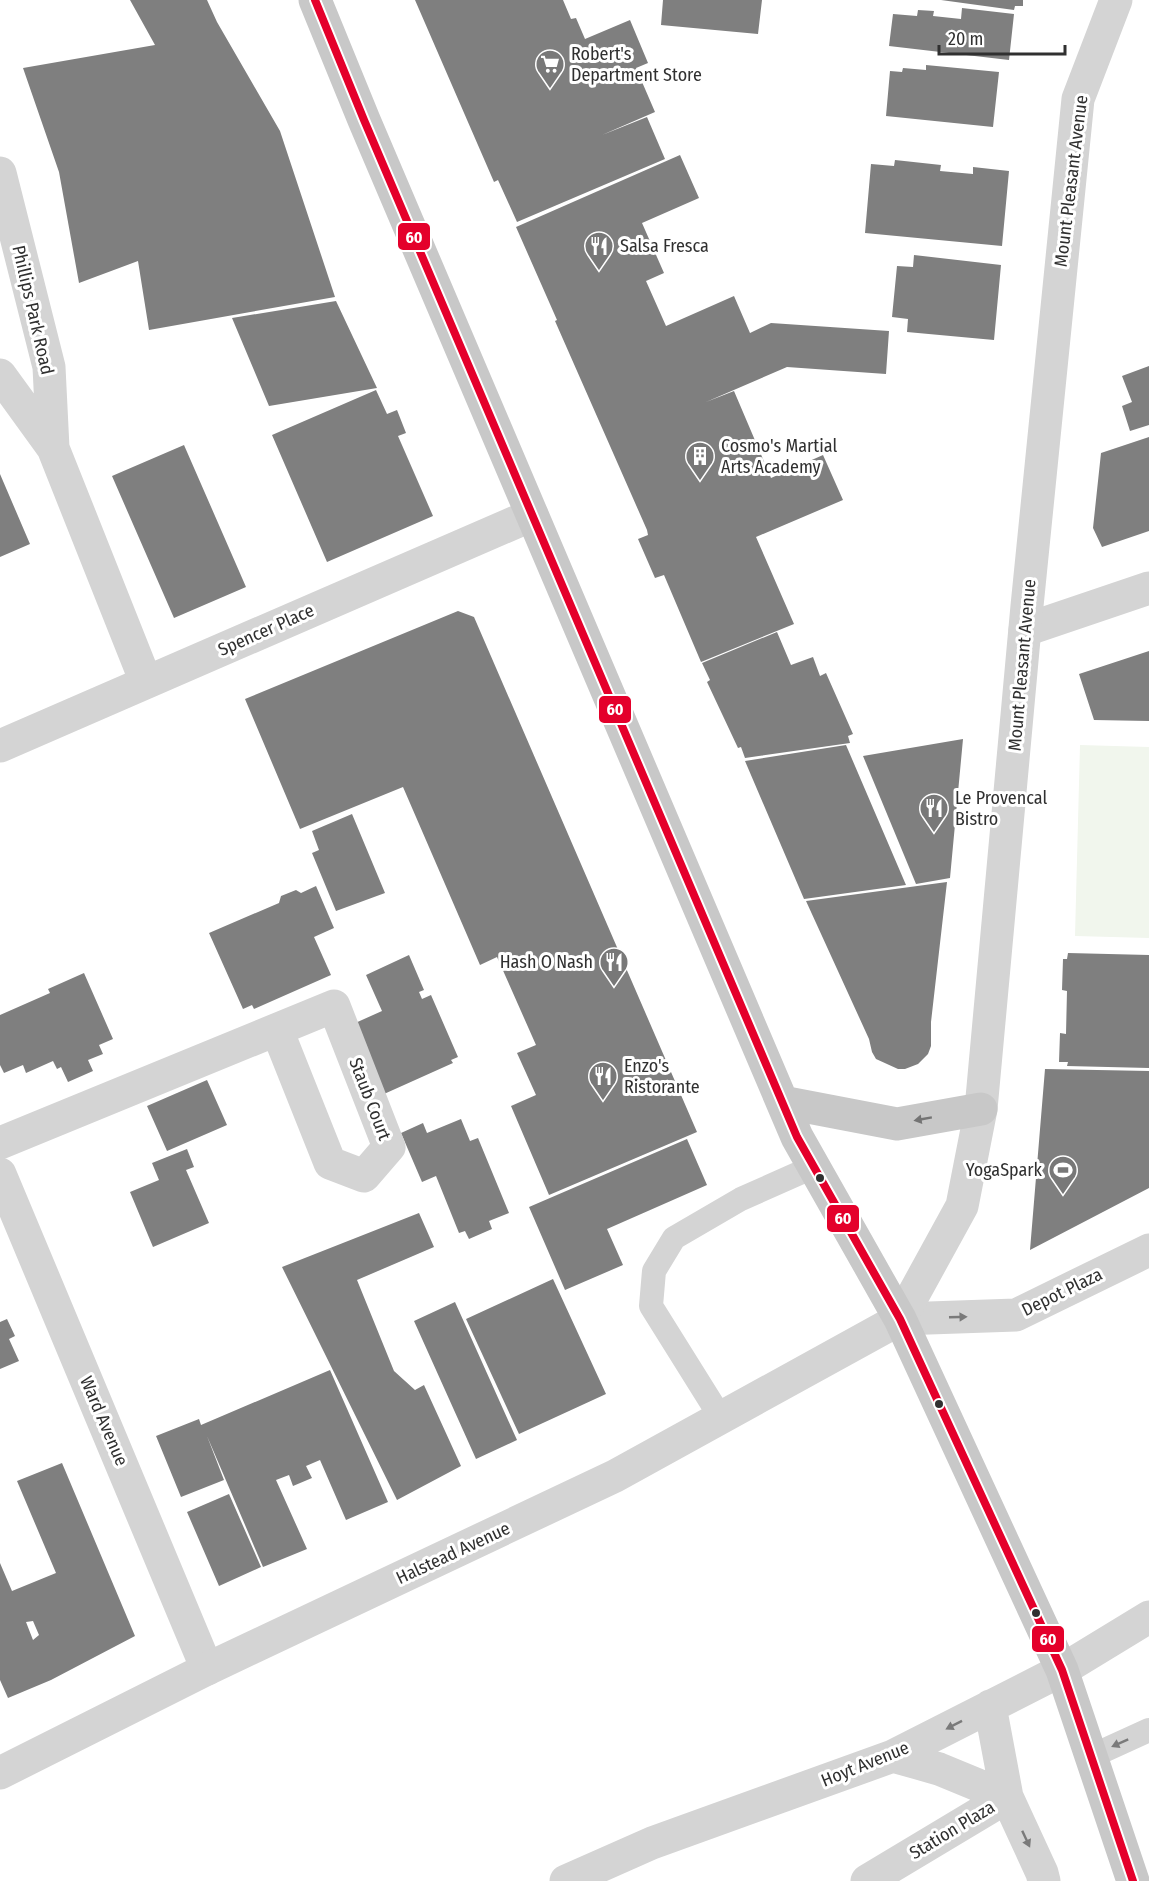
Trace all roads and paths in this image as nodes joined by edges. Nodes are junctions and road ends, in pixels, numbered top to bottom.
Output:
1 (315, 0) edge
2 (1116, 0) edge
3 (0, 173) edge
4 (0, 375) edge
5 (53, 448) junction
6 (532, 515) junction
7 (1149, 588) edge
8 (1025, 630) junction
9 (146, 682) junction
10 (0, 746) edge
11 (277, 1030) junction
12 (782, 1102) junction
13 (981, 1109) junction
14 (0, 1143) edge
15 (813, 1167) junction
16 (4, 1195) edge
17 (1149, 1250) edge
18 (900, 1319) junction
19 (721, 1418) junction
20 (1149, 1617) edge
21 (207, 1669) junction
22 (1062, 1670) junction
23 (990, 1706) junction
24 (1149, 1730) edge
25 (893, 1756) junction
26 (1092, 1756) junction
27 (0, 1773) edge
28 (1007, 1797) junction
29 (566, 1881) edge
30 (867, 1881) edge
31 (1044, 1881) edge
32 (1133, 1881) edge

1 - 6 main road
2 - 8 street, Mount Pleasant Avenue
3 - 5 street, Phillips Park Road
4 - 5 street, Phillips Park Road
5 - 9 street, Phillips Park Road
6 - 9 street, Spencer Place
6 - 12 main road
7 - 8 street
8 - 13 street, Mount Pleasant Avenue
9 - 10 street, Spencer Place
11 - 11 street, Staub Court
11 - 14 street, Staub Court
13 -> 12 main road
12 - 15 main road
13 - 18 street, Mount Pleasant Avenue
15 - 18 main road
15 - 19 lane
16 - 21 street, Ward Avenue
18 -> 17 street, Depot Plaza
18 - 19 street, Halstead Avenue
18 - 22 main road
19 - 21 street, Halstead Avenue
20 - 22 street, Hoyt Avenue
21 - 27 street, Halstead Avenue
22 - 23 street, Hoyt Avenue
22 - 26 main road
23 -> 25 street, Hoyt Avenue
23 - 28 street, Station Plaza
24 -> 26 lane
25 - 28 street, Station Plaza
25 - 29 street, Hoyt Avenue
26 - 32 main road
28 - 30 street, Station Plaza
28 -> 31 street, Station Plaza

